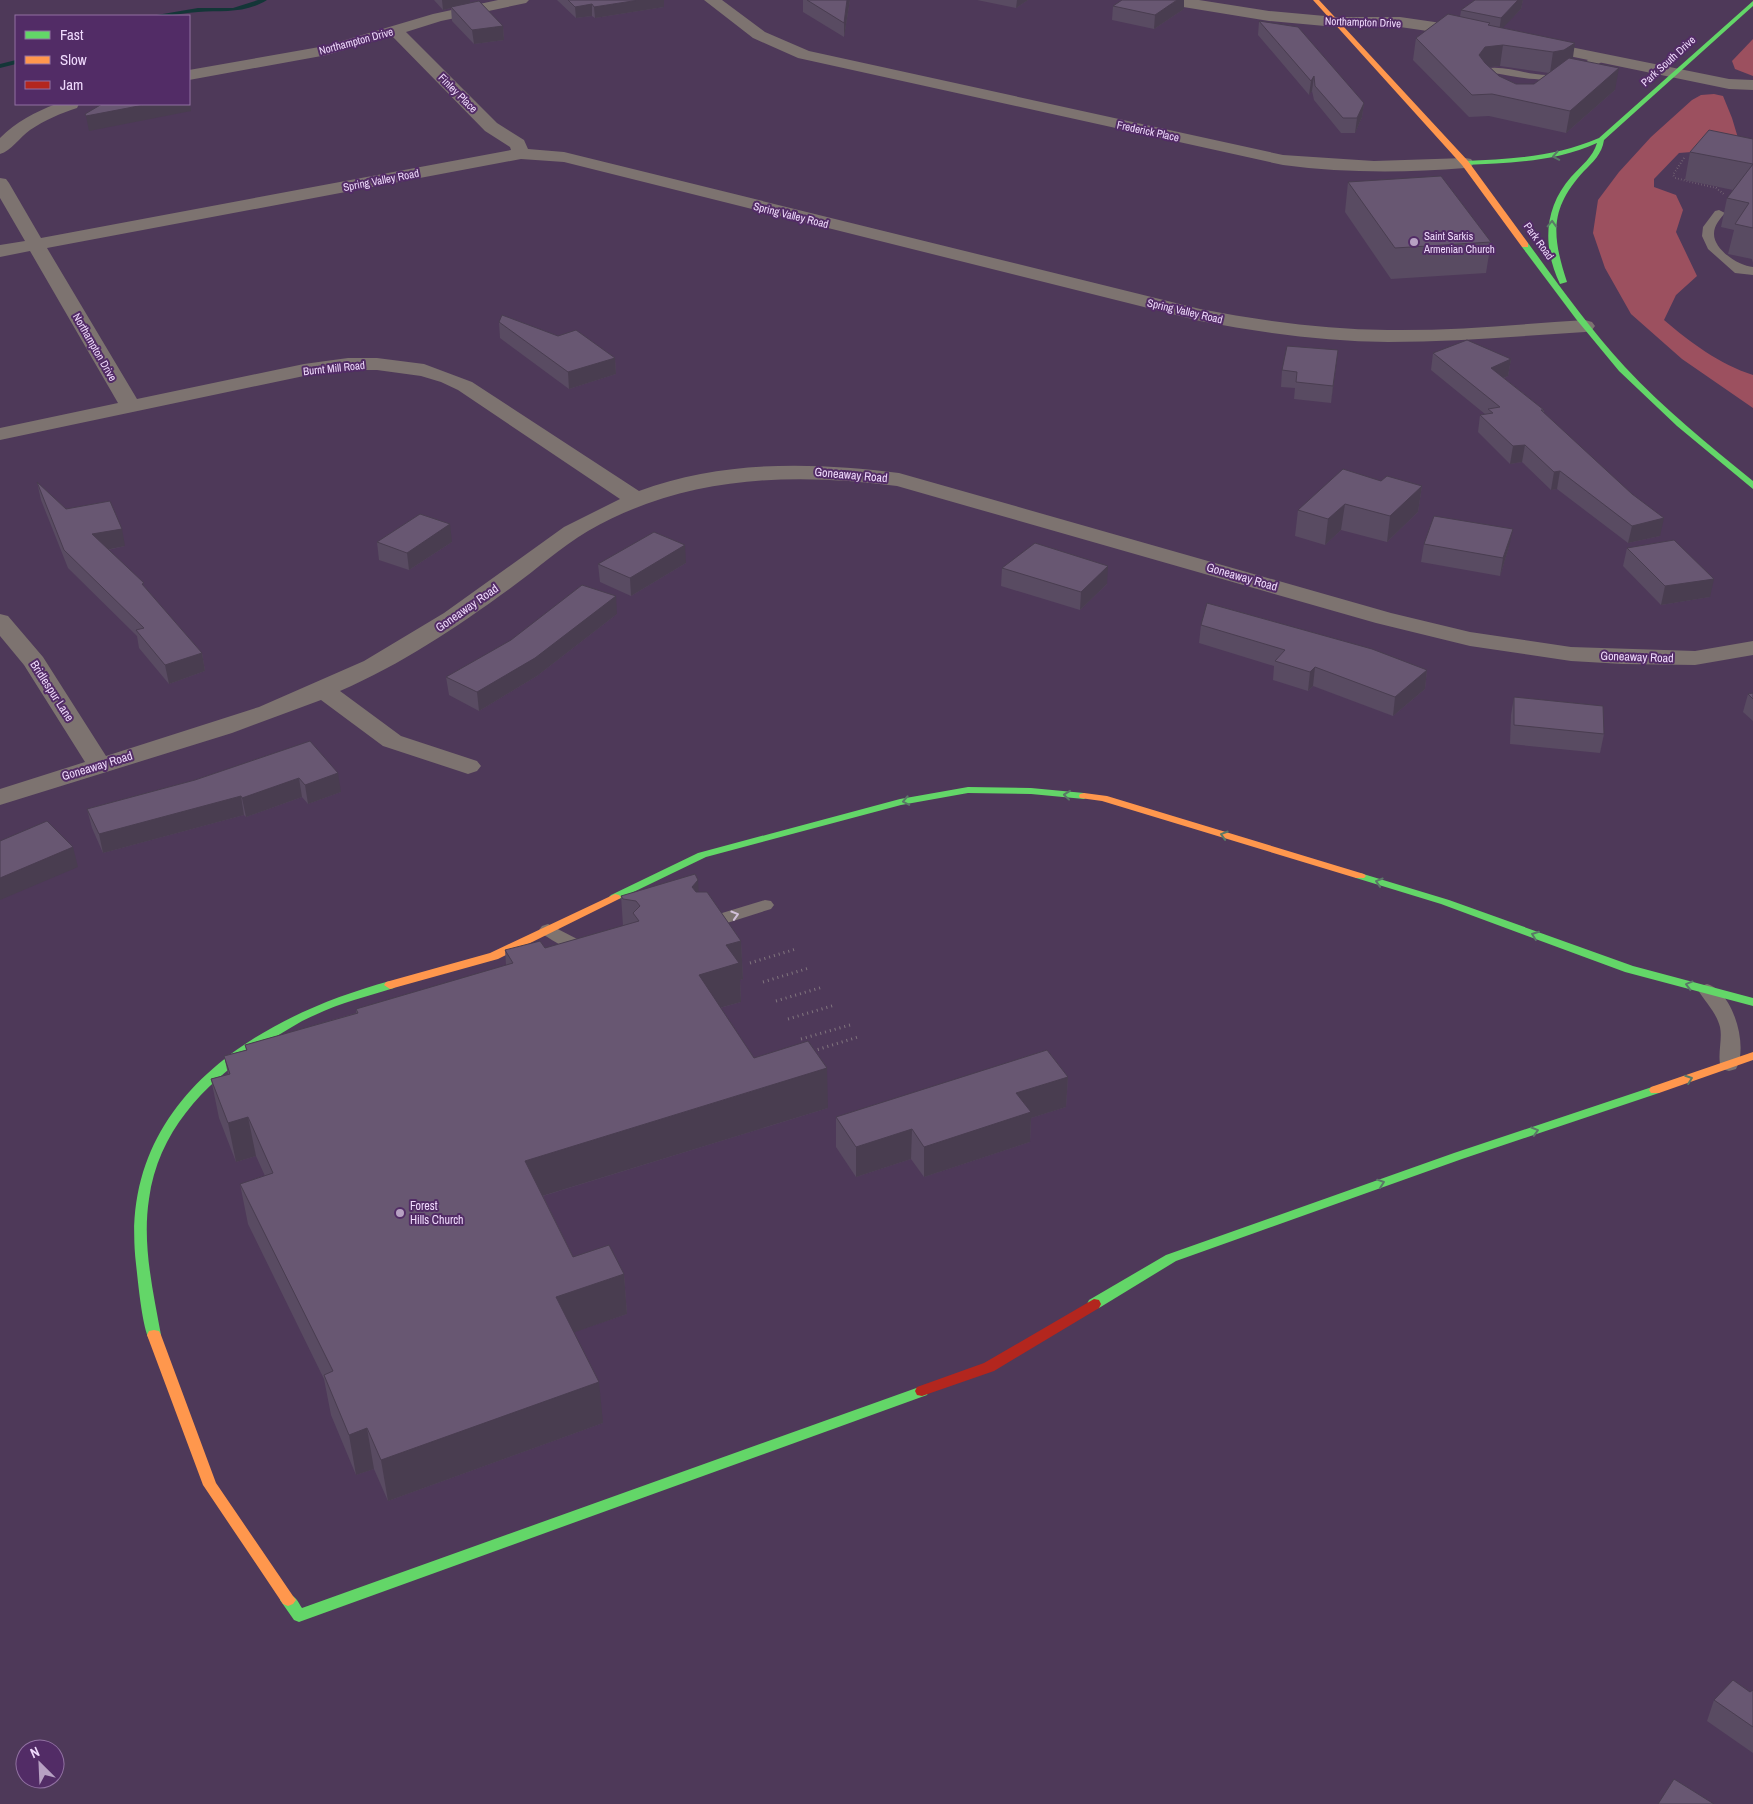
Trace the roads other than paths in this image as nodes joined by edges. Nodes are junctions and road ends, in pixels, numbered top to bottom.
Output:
1 (521, 0) edge
2 (712, 0) edge
3 (1171, 0) edge
4 (1316, 0) edge
5 (1753, 3) edge
6 (1336, 22) junction
7 (395, 30) junction
8 (1483, 34) edge
9 (1519, 42) edge
10 (1601, 58) junction
11 (1673, 73) junction
12 (190, 75) edge
13 (1556, 79) junction
14 (1729, 84) junction
15 (1753, 85) edge
16 (1496, 90) edge
17 (1543, 92) edge
18 (1753, 94) edge
19 (69, 105) edge
20 (1601, 139) junction
21 (0, 150) edge
22 (520, 154) junction
23 (1465, 163) junction
24 (0, 183) edge
25 (1719, 213) road end
26 (36, 245) junction
27 (0, 251) edge
28 (1753, 272) edge
29 (1570, 305) junction
30 (1586, 326) junction
31 (131, 406) junction
32 (0, 434) edge
33 (1753, 486) edge
34 (637, 500) junction
35 (0, 621) edge
36 (1753, 648) edge
37 (324, 691) junction
38 (99, 765) junction
39 (468, 766) dead end
40 (0, 797) edge
41 (765, 905) dead end
42 (705, 924) edge
43 (548, 930) junction
44 (606, 949) edge
45 (1707, 990) junction
46 (1753, 1002) edge
47 (1753, 1056) edge
48 (1729, 1065) junction

1 - 7 street, Northampton Drive
2 - 23 street, Frederick Place
3 - 6 street, Northampton Drive
4 - 6 street, Park Road
5 - 11 street, Park South Drive
6 - 8 street, Northampton Drive
6 - 23 street, Park Road
7 - 12 street, Northampton Drive
7 - 22 street, Finley Place
9 - 10 street
10 - 11 street
10 - 13 lane
11 - 14 street
11 - 20 street, Park South Drive
13 - 16 lane
13 - 17 lane
14 - 15 street
14 - 18 street
19 - 21 street
20 -> 23 street, Frederick Place
29 -> 20 street
22 - 26 street, Spring Valley Road
22 - 30 street, Spring Valley Road
23 - 29 street, Park Road
24 - 26 street, Northampton Drive
25 - 28 lane
26 - 27 street, Spring Valley Road
26 - 31 street, Northampton Drive
29 - 30 street, Park Road
30 - 33 street, Park Road
31 - 32 street, Burnt Mill Road
31 - 34 street, Burnt Mill Road
34 - 36 street, Goneaway Road
34 - 37 street, Goneaway Road
35 - 38 street, Bridlespur Lane
37 - 38 street, Goneaway Road
37 - 39 street
38 - 40 street, Goneaway Road
42 -> 41 lane
43 - 44 lane
45 -> 43 street
43 -> 48 street
45 - 46 street
45 - 48 lane
47 - 48 street

